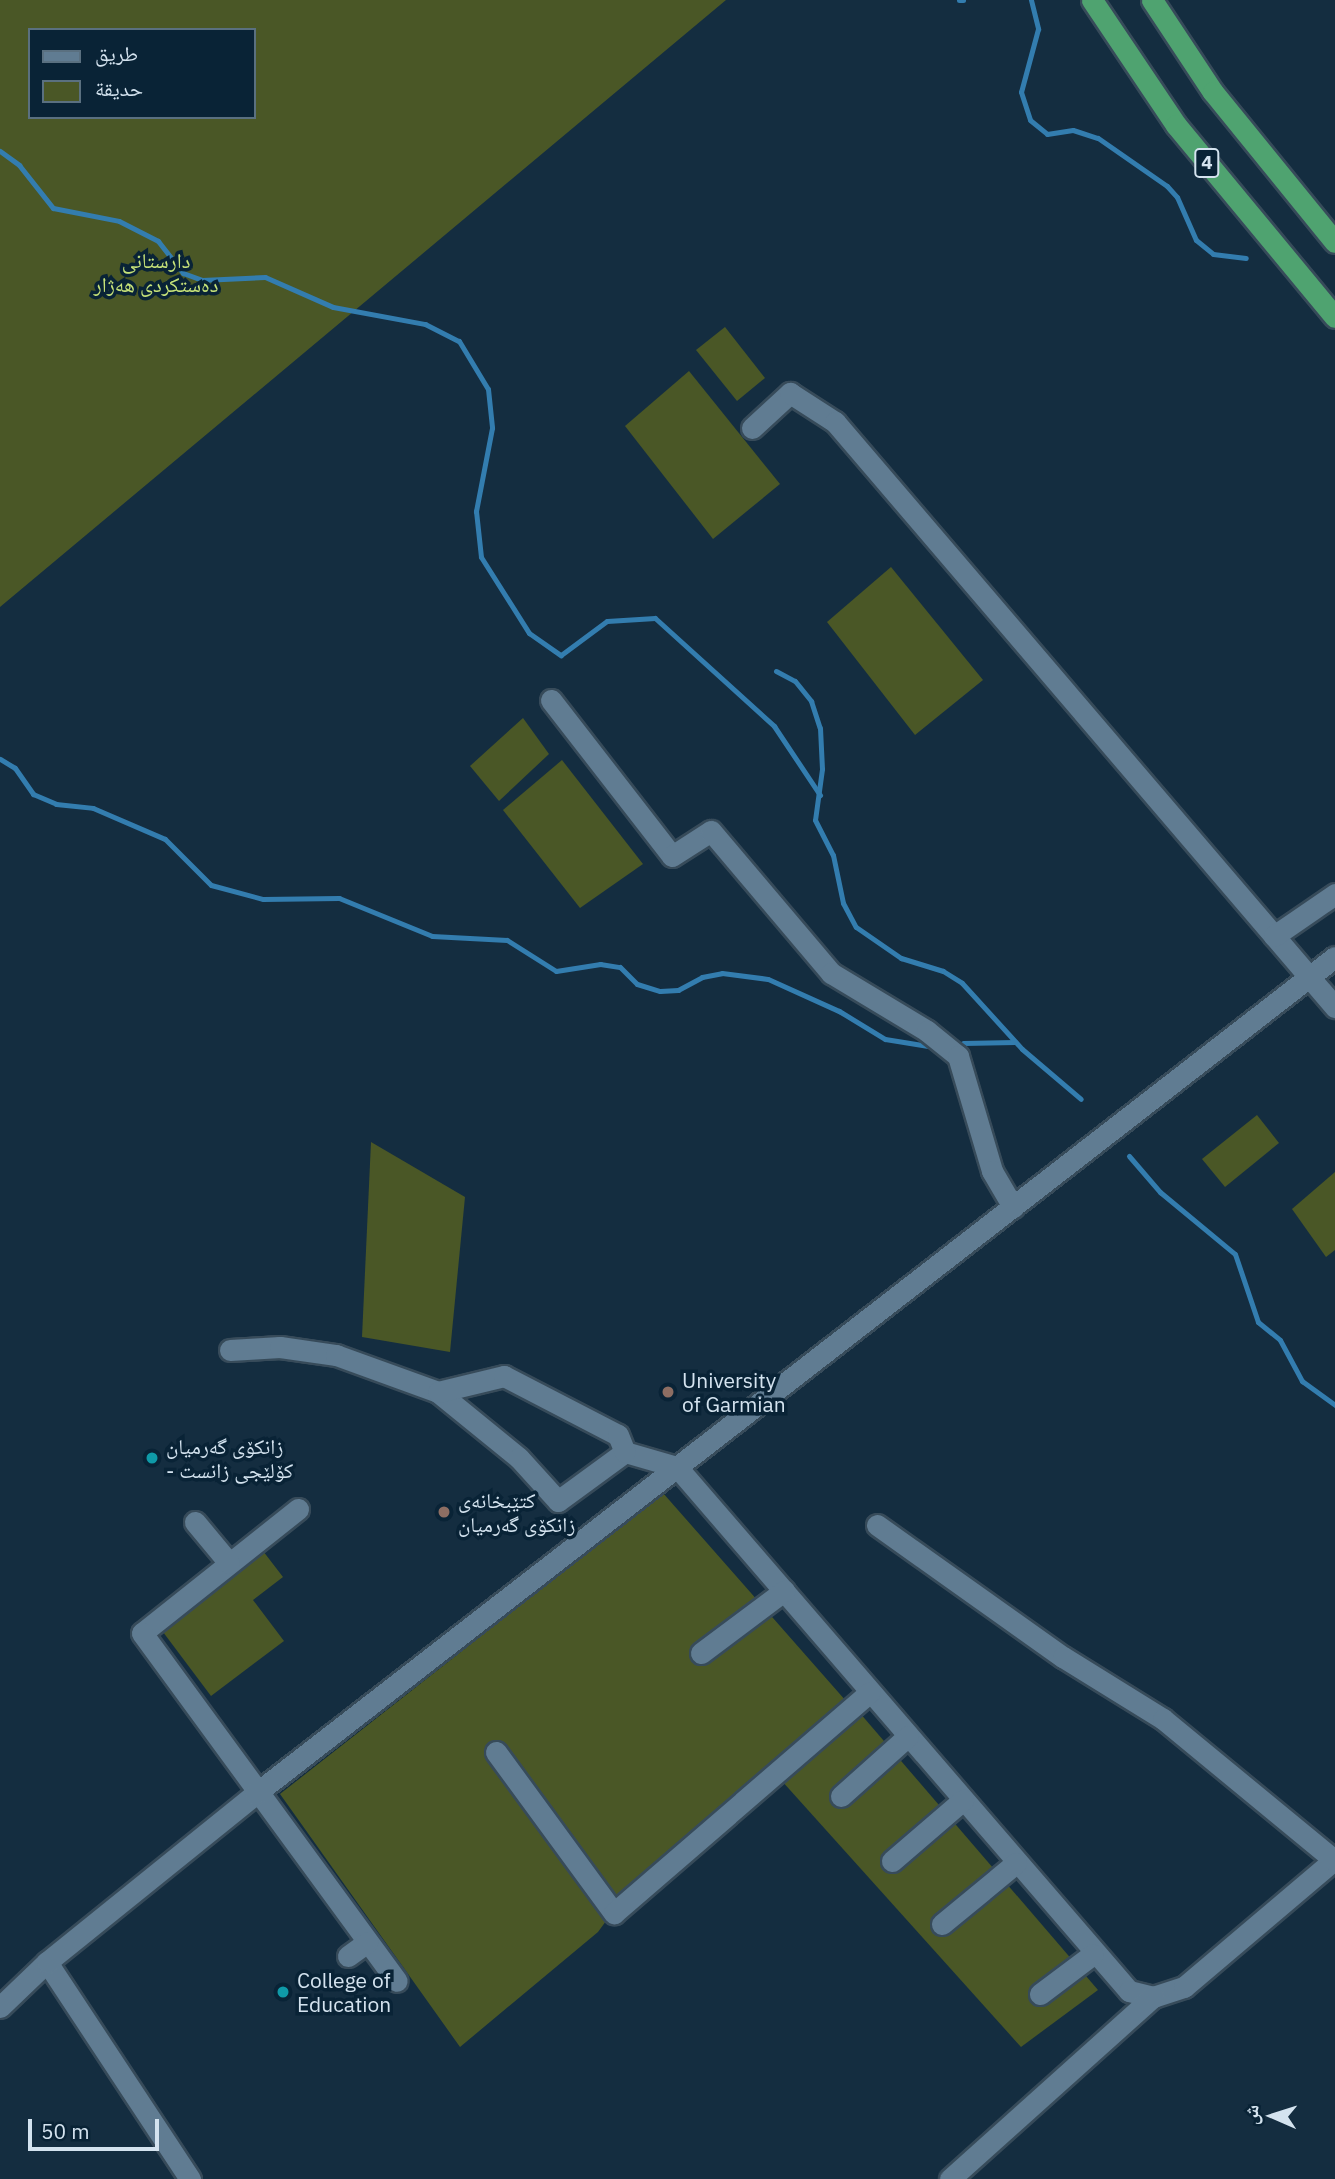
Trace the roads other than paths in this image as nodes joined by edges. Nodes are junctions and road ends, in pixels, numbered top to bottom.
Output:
1 (1091, 0) edge
2 (1152, 0) edge
3 (1158, 0) edge
4 (1335, 242) edge
5 (1335, 317) edge
6 (752, 428) dead end
7 (551, 700) dead end
8 (1335, 894) edge
9 (1274, 936) junction
10 (1335, 957) edge
11 (1310, 976) junction
12 (1335, 1007) edge
13 (1013, 1207) junction
14 (230, 1349) dead end
15 (438, 1392) junction
16 (625, 1452) junction
17 (677, 1466) junction
18 (298, 1509) dead end
19 (195, 1522) dead end
20 (877, 1525) dead end
21 (229, 1563) junction
22 (784, 1591) junction
23 (701, 1653) dead end
24 (870, 1692) junction
25 (908, 1736) junction
26 (496, 1752) dead end
27 (256, 1794) junction
28 (841, 1796) dead end
29 (962, 1800) junction
30 (1335, 1859) edge
31 (891, 1861) dead end
32 (1016, 1863) junction
33 (942, 1924) dead end
34 (367, 1942) junction
35 (1093, 1954) junction
36 (348, 1956) dead end
37 (47, 1962) junction
38 (397, 1981) dead end
39 (1040, 1994) dead end
40 (1153, 1997) junction
41 (0, 2007) edge
42 (190, 2179) edge
43 (950, 2179) edge

1 - 5 highway, 4
2 - 3 street
2 - 4 highway, 4
6 - 9 street
7 - 13 street
8 - 9 street
9 - 11 street
10 - 11 street
11 - 12 street
11 - 13 street
13 - 17 street
14 - 15 street
15 - 16 street
15 - 16 street
16 - 17 street
17 - 22 street
17 - 27 street
18 - 21 street
19 - 21 street
20 - 30 street
21 - 27 street
22 - 23 street
22 - 24 street
24 - 25 street
24 - 26 street
25 - 28 street
25 - 29 street
27 - 34 street
27 - 37 street
29 - 31 street
29 - 32 street
30 - 40 street
32 - 33 street
32 - 35 street
34 - 36 street
34 - 38 street
35 - 39 street
35 - 40 street
37 - 41 street
37 - 42 street
40 - 43 street

